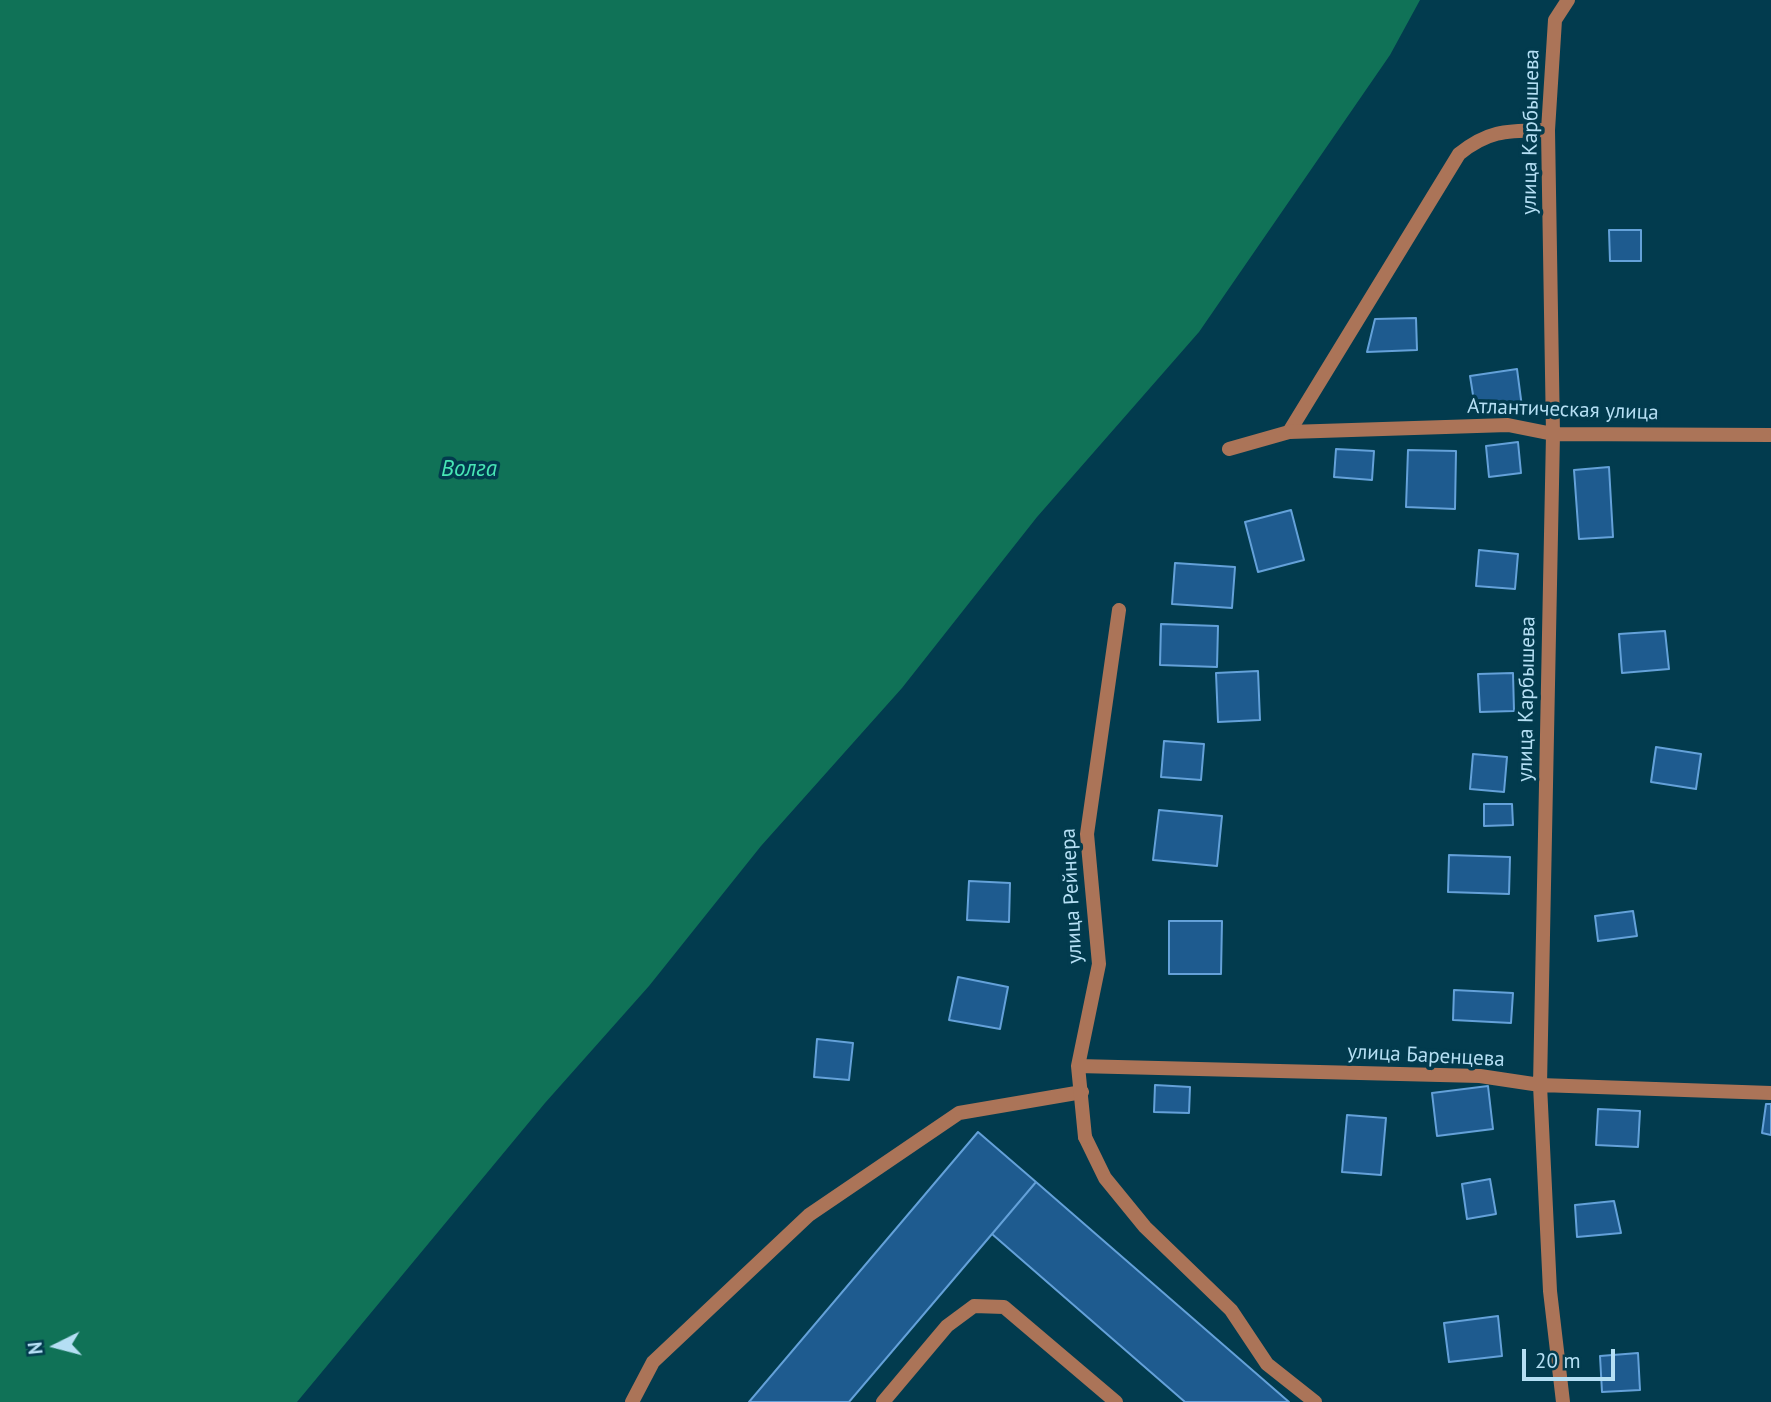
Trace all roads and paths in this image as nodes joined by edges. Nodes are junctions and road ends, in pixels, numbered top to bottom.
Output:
1 (1568, 0) edge
2 (1548, 130) junction
3 (1289, 432) junction
4 (1553, 434) junction
5 (1771, 435) edge
6 (1230, 449) dead end
7 (1119, 610) dead end
8 (1078, 1066) junction
9 (1540, 1085) junction
10 (1082, 1092) junction
11 (1771, 1093) edge
12 (1106, 1399) edge
13 (632, 1402) edge
14 (883, 1402) edge
15 (1315, 1402) edge
16 (1563, 1402) edge

1 - 2 street, улица Карбышева
2 - 3 street
2 - 4 street, улица Карбышева
3 - 4 street, Атлантическая улица
3 - 6 street, Атлантическая улица
4 - 5 street, Атлантическая улица
4 - 9 street, улица Карбышева
7 - 8 street, улица Рейнера
8 - 9 street, улица Баренцева
8 - 10 street, улица Рейнера
9 - 11 street, улица Баренцева
9 - 16 street, улица Карбышева
10 - 13 street
10 - 15 street, улица Рейнера
12 - 14 street

